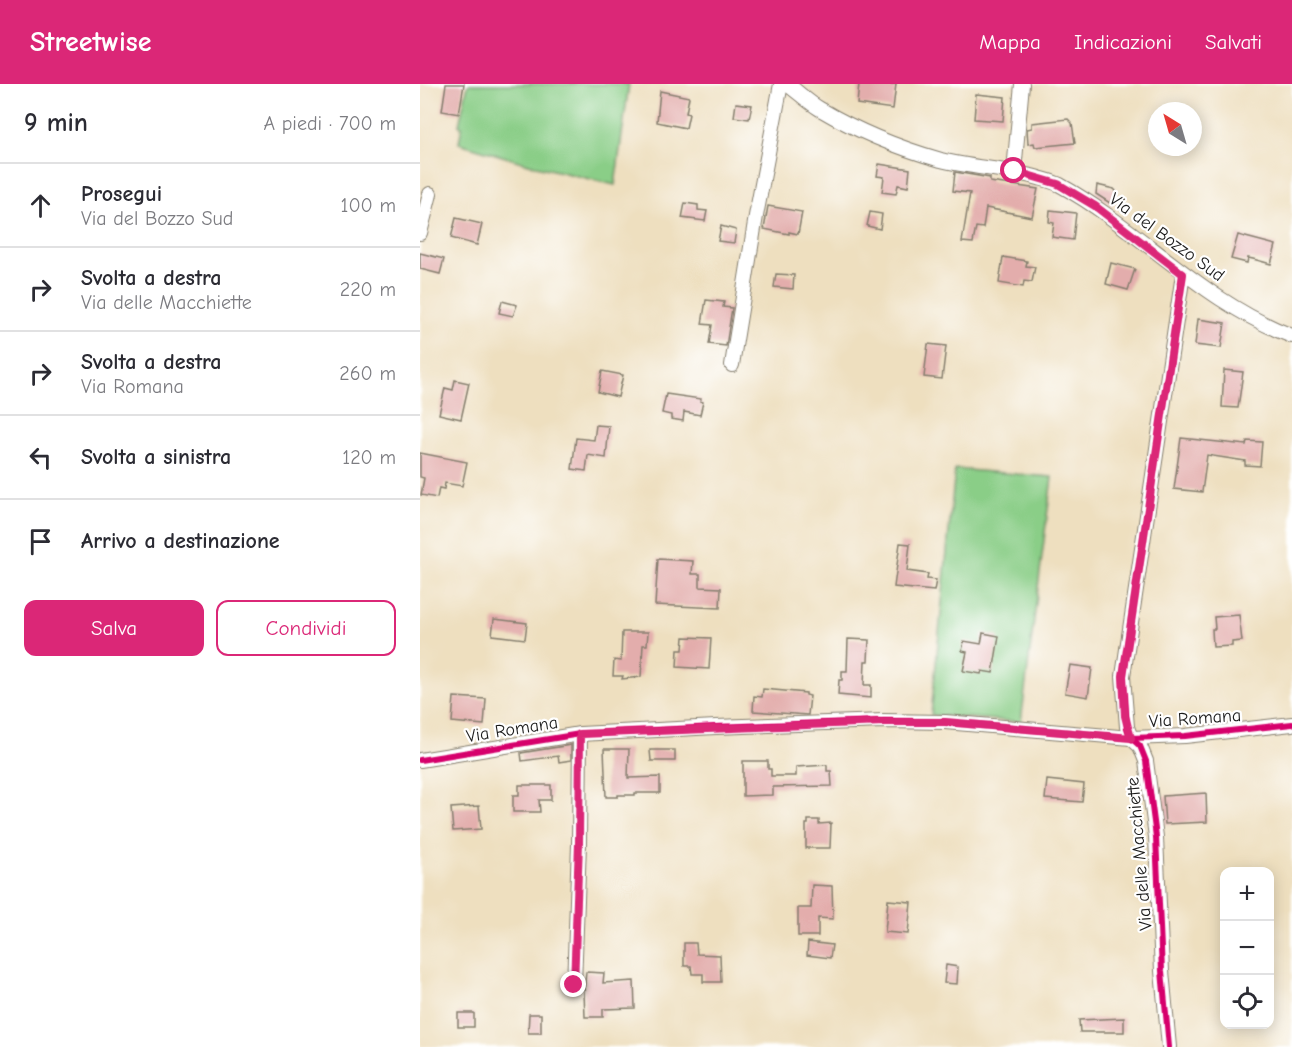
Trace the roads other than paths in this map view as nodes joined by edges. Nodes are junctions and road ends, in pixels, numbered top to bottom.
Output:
1 (781, 84) edge
2 (787, 84) edge
3 (1022, 84) edge
4 (1014, 171) junction
5 (430, 194) dead end
6 (420, 233) edge
7 (1183, 274) junction
8 (1292, 336) edge
9 (732, 365) dead end
10 (1292, 724) edge
11 (580, 734) junction
12 (1131, 738) junction
13 (420, 760) edge
14 (574, 985) dead end
15 (1169, 1047) edge

1 - 9 street
2 - 4 street, Via del Bozzo Sud
3 - 4 street
4 - 7 street, Via del Bozzo Sud
5 - 6 street
7 - 8 street, Via del Bozzo Sud
7 - 12 street, Via delle Macchiette
10 - 12 street, Via Romana
11 - 12 street, Via Romana
11 - 13 street, Via Romana
11 - 14 street
12 - 15 street, Via delle Macchiette

